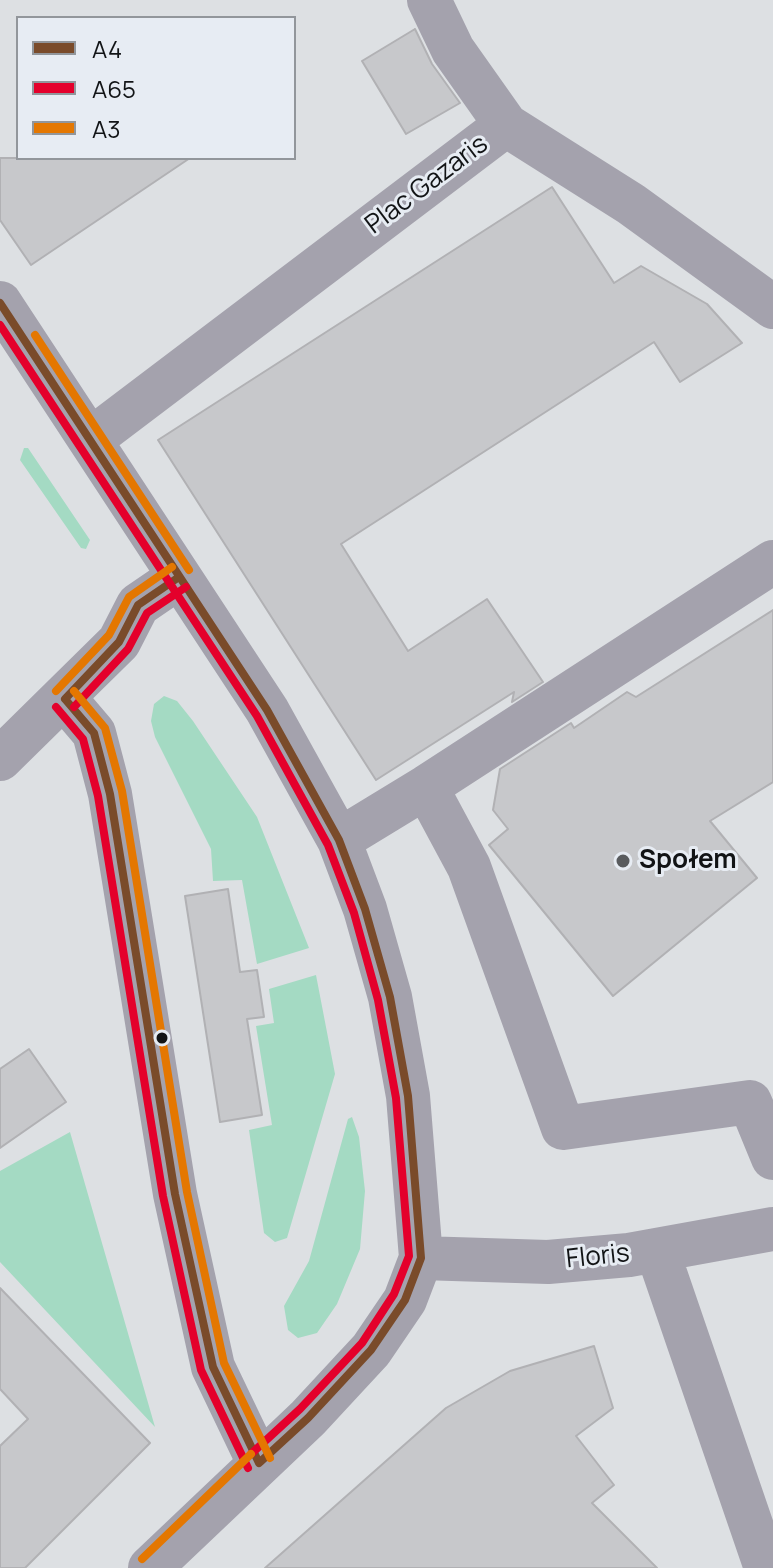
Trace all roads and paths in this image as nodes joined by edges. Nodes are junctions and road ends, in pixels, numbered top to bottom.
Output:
1 (429, 0) edge
2 (506, 125) junction
3 (0, 303) edge
4 (773, 307) edge
5 (12, 350) edge
6 (90, 440) junction
7 (773, 562) edge
8 (179, 577) junction
9 (65, 699) junction
10 (0, 759) edge
11 (426, 787) junction
12 (339, 840) junction
13 (773, 1158) edge
14 (773, 1229) edge
15 (657, 1250) junction
16 (421, 1258) junction
17 (259, 1463) junction
18 (173, 1560) edge
19 (766, 1568) edge

1 - 2 street
2 - 4 street, Plac Gazaris
2 - 6 street, Plac Gazaris
3 - 5 street
5 - 6 street
6 - 8 street
7 - 11 street
8 - 9 street
8 - 12 street
9 - 10 street
9 - 17 street
11 - 12 street
11 - 13 street
12 - 16 street
14 - 15 street, Floris
15 - 16 street, Floris
15 - 19 street
16 - 17 street
17 - 18 street

